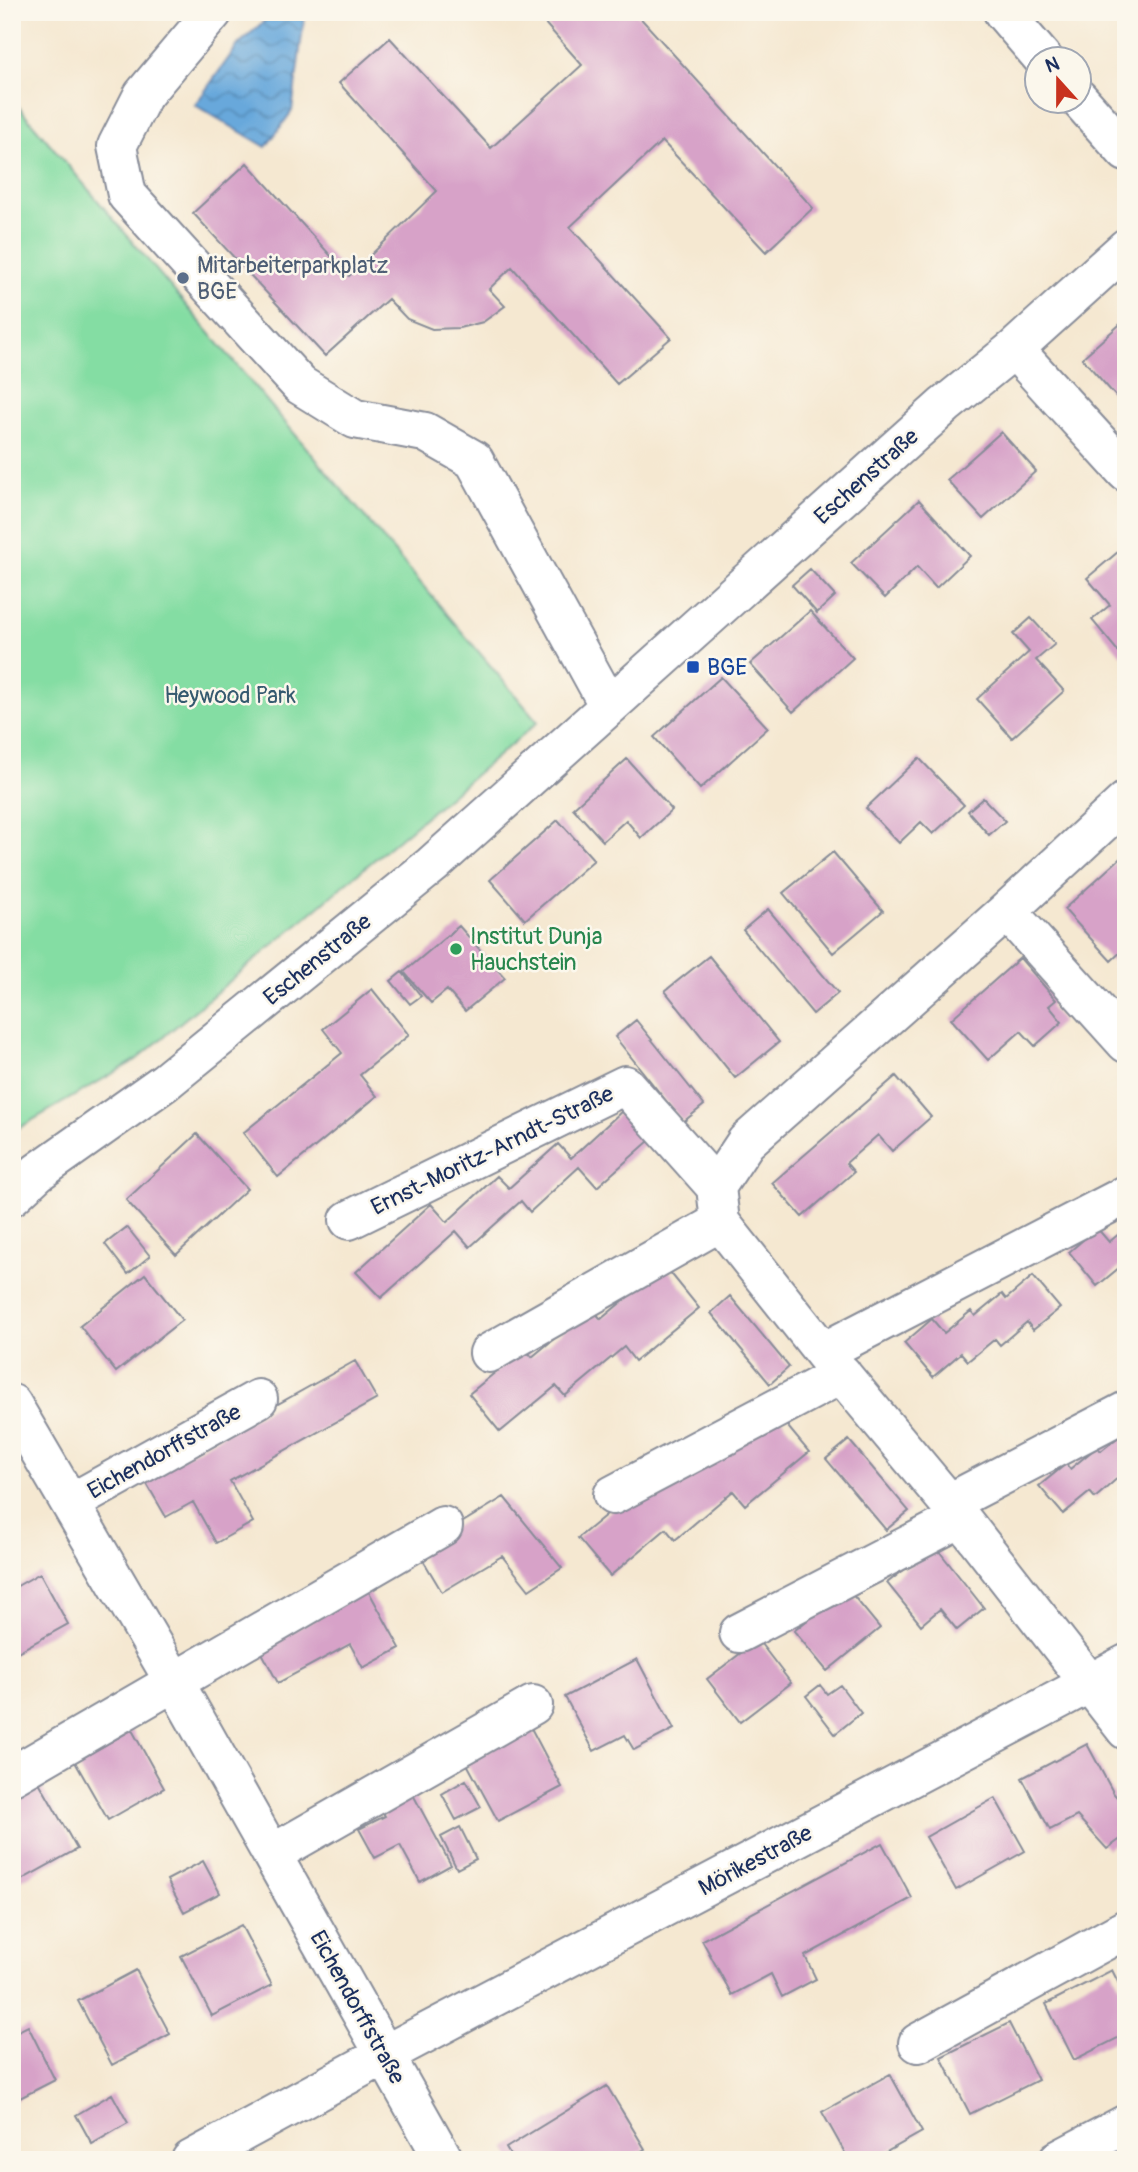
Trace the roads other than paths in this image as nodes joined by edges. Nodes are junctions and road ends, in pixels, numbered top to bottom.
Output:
1 (213, 12) edge
2 (1003, 12) edge
3 (1032, 46) edge
4 (1092, 113) edge
5 (1126, 152) edge
6 (1126, 248) edge
7 (1014, 349) junction
8 (1126, 472) edge
9 (609, 706) junction
10 (1126, 801) edge
11 (1007, 911) junction
12 (1126, 1043) edge
13 (1126, 1195) edge
14 (12, 1196) edge
15 (718, 1205) junction
16 (349, 1220) dead end
17 (489, 1353) dead end
18 (832, 1363) junction
19 (258, 1399) dead end
20 (12, 1404) edge
21 (1126, 1411) edge
22 (613, 1496) dead end
23 (71, 1503) junction
24 (955, 1511) junction
25 (443, 1527) dead end
26 (739, 1633) dead end
27 (1126, 1664) edge
28 (175, 1683) junction
29 (1090, 1683) junction
30 (533, 1705) dead end
31 (1126, 1730) edge
32 (12, 1776) edge
33 (272, 1854) junction
34 (1126, 1929) edge
35 (918, 2043) dead end
36 (384, 2055) junction
37 (1126, 2123) edge
38 (191, 2160) edge
39 (444, 2160) edge
40 (1059, 2160) edge

1 - 9 street
2 - 3 street
4 - 5 street
6 - 7 street, Eschenstraße
7 - 8 street
7 - 9 street, Eschenstraße
9 - 14 street, Eschenstraße
10 - 11 street
11 - 12 street
11 - 15 street
13 - 18 street
15 - 16 street, Ernst-Moritz-Arndt-Straße
15 - 17 street
15 - 18 street, Ernst-Moritz-Arndt-Straße
18 - 22 street
18 - 24 street, Ernst-Moritz-Arndt-Straße
19 - 23 street, Eichendorffstraße
20 - 23 street, Eichendorffstraße
21 - 24 street
23 - 28 street, Eichendorffstraße
24 - 26 street
24 - 29 street, Ernst-Moritz-Arndt-Straße
25 - 28 street
27 - 29 street, Mörikestraße
28 - 32 street
28 - 33 street, Eichendorffstraße
29 - 31 street, Ernst-Moritz-Arndt-Straße
29 - 36 street, Mörikestraße
30 - 33 street
33 - 36 street, Eichendorffstraße
34 - 35 street
36 - 38 street, Mörikestraße
36 - 39 street, Eichendorffstraße
37 - 40 street

